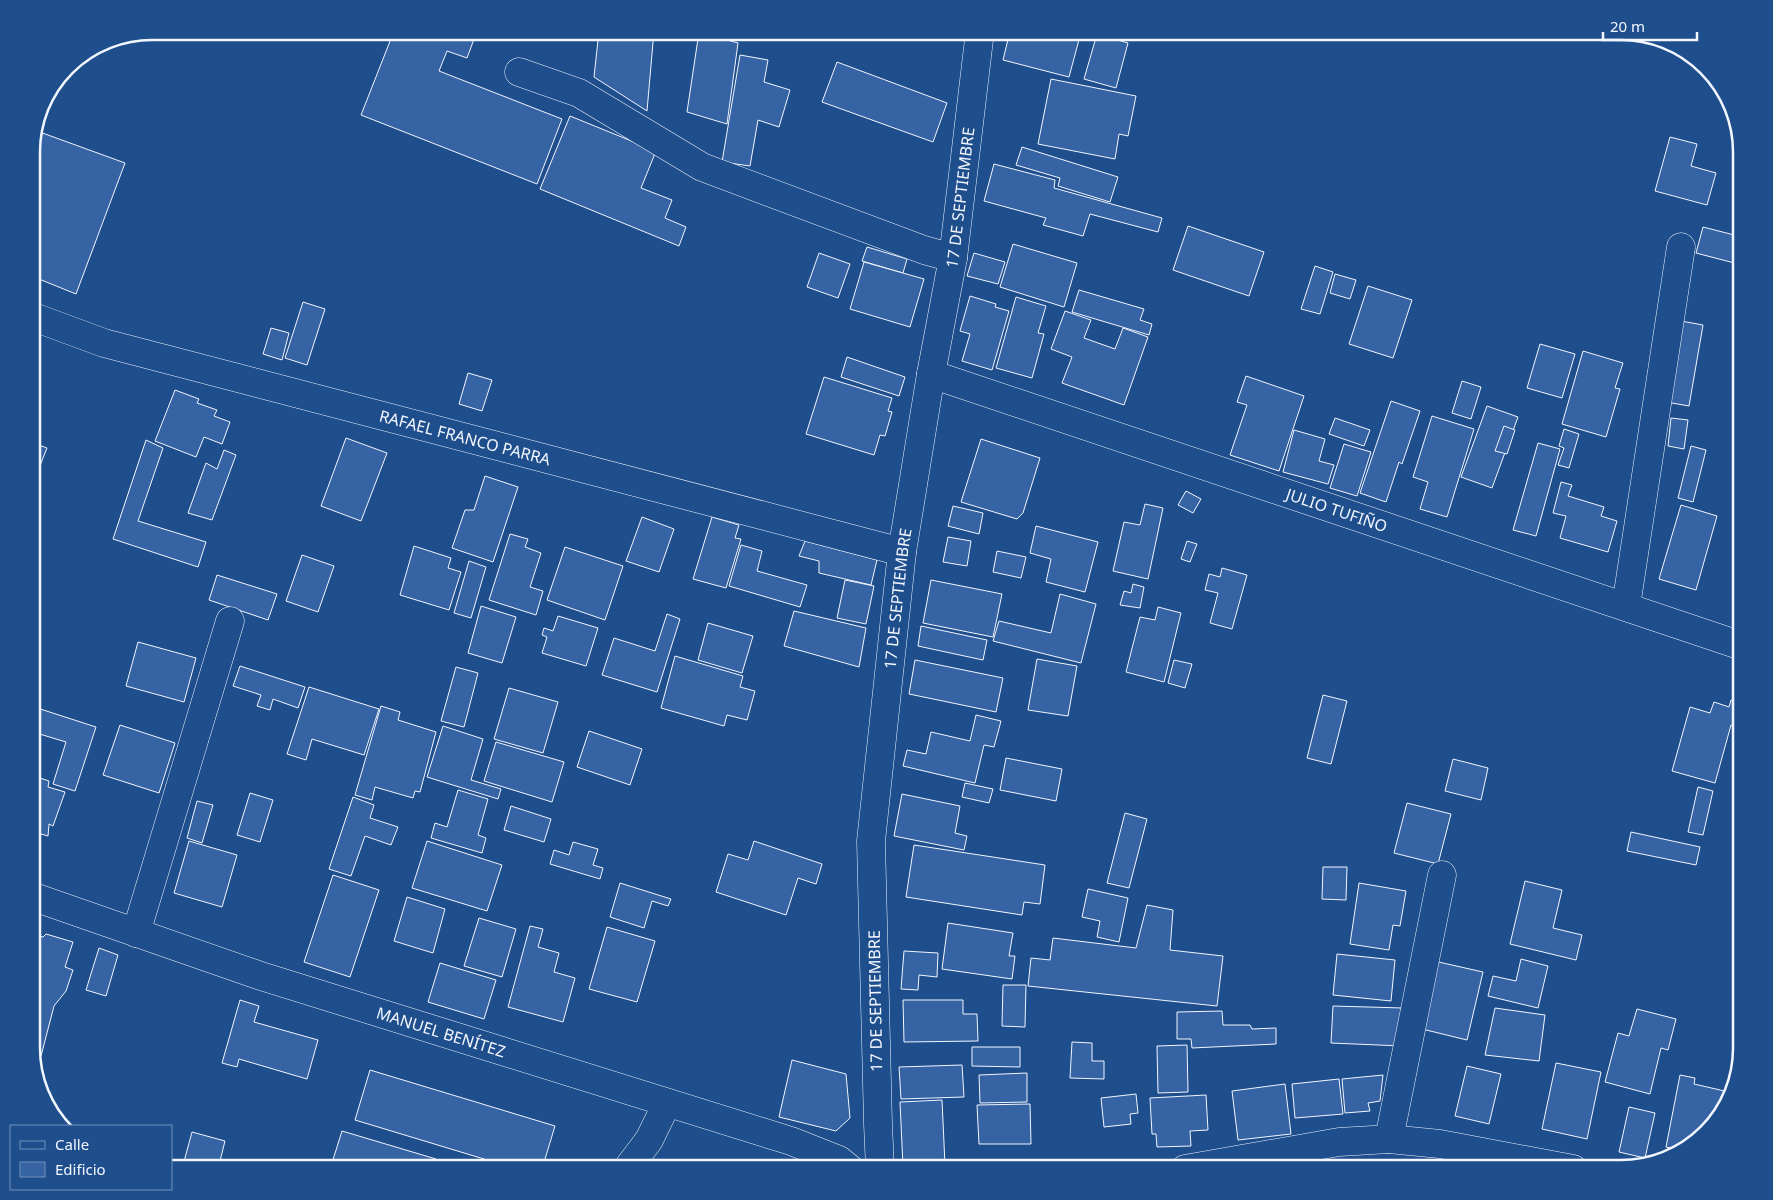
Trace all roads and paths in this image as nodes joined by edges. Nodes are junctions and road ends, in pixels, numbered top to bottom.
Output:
1 (979, 40) edge
2 (518, 72) dead end
3 (1681, 247) dead end
4 (952, 258) junction
5 (40, 319) edge
6 (931, 374) junction
7 (902, 552) junction
8 (1626, 606) junction
9 (230, 620) dead end
10 (1733, 643) edge
11 (1442, 875) dead end
12 (40, 899) edge
13 (136, 932) junction
14 (667, 1103) junction
15 (1389, 1140) junction
16 (634, 1160) edge
17 (839, 1160) edge
18 (880, 1160) edge
19 (1237, 1160) edge
20 (1492, 1160) edge

1 - 4 street, 17 DE SEPTIEMBRE
2 - 4 street
3 - 8 street
4 - 6 street, 17 DE SEPTIEMBRE
5 - 7 street, RAFAEL FRANCO PARRA
6 - 7 street, 17 DE SEPTIEMBRE
6 - 8 street, JULIO TUFIÑO
7 - 18 street, 17 DE SEPTIEMBRE
8 - 10 street, JULIO TUFIÑO
9 - 13 street
11 - 15 street
12 - 13 street, MANUEL BENÍTEZ
13 - 14 street, MANUEL BENÍTEZ
14 - 16 street
14 - 17 street, MANUEL BENÍTEZ
15 - 19 street
15 - 20 street

